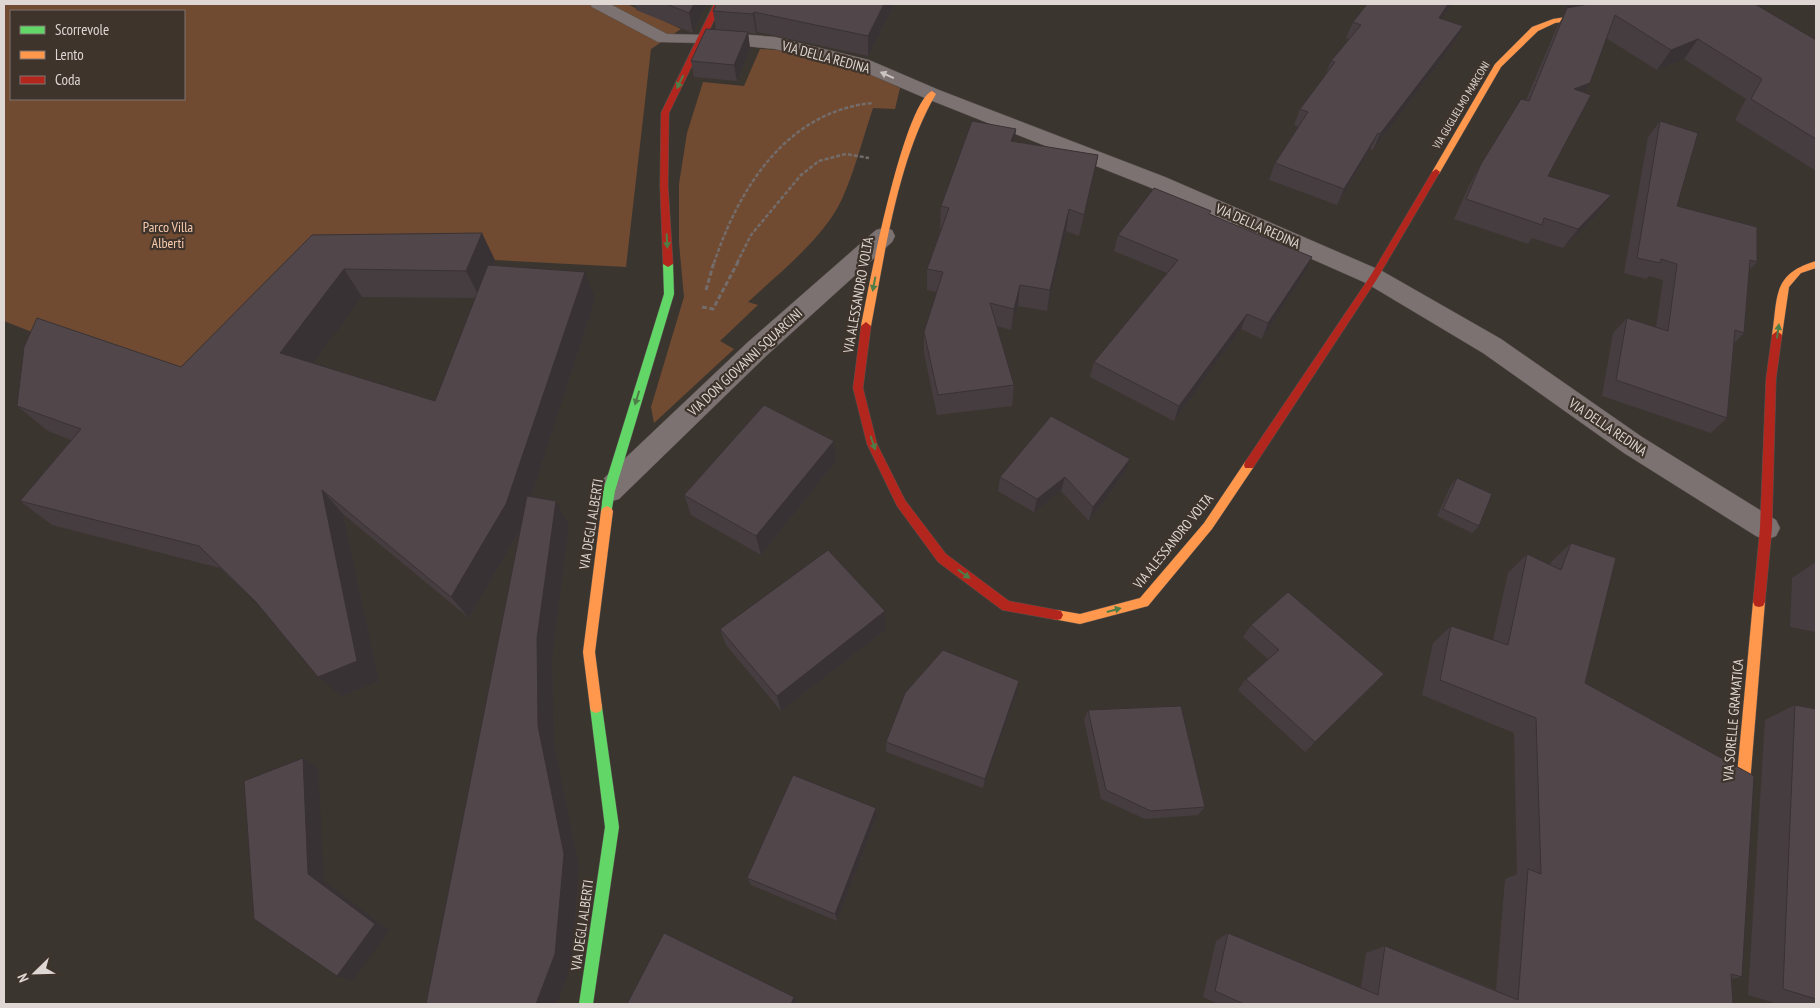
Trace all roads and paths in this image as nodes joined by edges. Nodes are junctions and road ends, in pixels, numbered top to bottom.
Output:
1 (598, 4) edge
2 (718, 4) edge
3 (1611, 12) edge
4 (701, 38) junction
5 (932, 94) junction
6 (879, 103) dead end
7 (902, 163) junction
8 (884, 236) junction
9 (1816, 264) edge
10 (1374, 276) junction
11 (609, 491) junction
12 (1766, 528) junction
13 (1740, 815) edge
14 (586, 1004) edge

1 - 4 lane
2 - 4 street, VIA DEGLI ALBERTI
3 - 10 street, VIA GUGLIELMO MARCONI
5 -> 4 street, VIA DELLA REDINA
4 -> 11 street, VIA DEGLI ALBERTI
5 - 7 street, VIA ALESSANDRO VOLTA
5 - 10 street, VIA DELLA REDINA
6 - 7 path
7 - 8 street, VIA ALESSANDRO VOLTA
8 -> 10 street, VIA ALESSANDRO VOLTA
8 - 11 street, VIA DON GIOVANNI SQUARCINI
12 -> 9 street, VIA SORELLE GRAMATICA
10 - 12 street, VIA DELLA REDINA
11 - 14 street, VIA DEGLI ALBERTI
12 - 13 street, VIA SORELLE GRAMATICA

